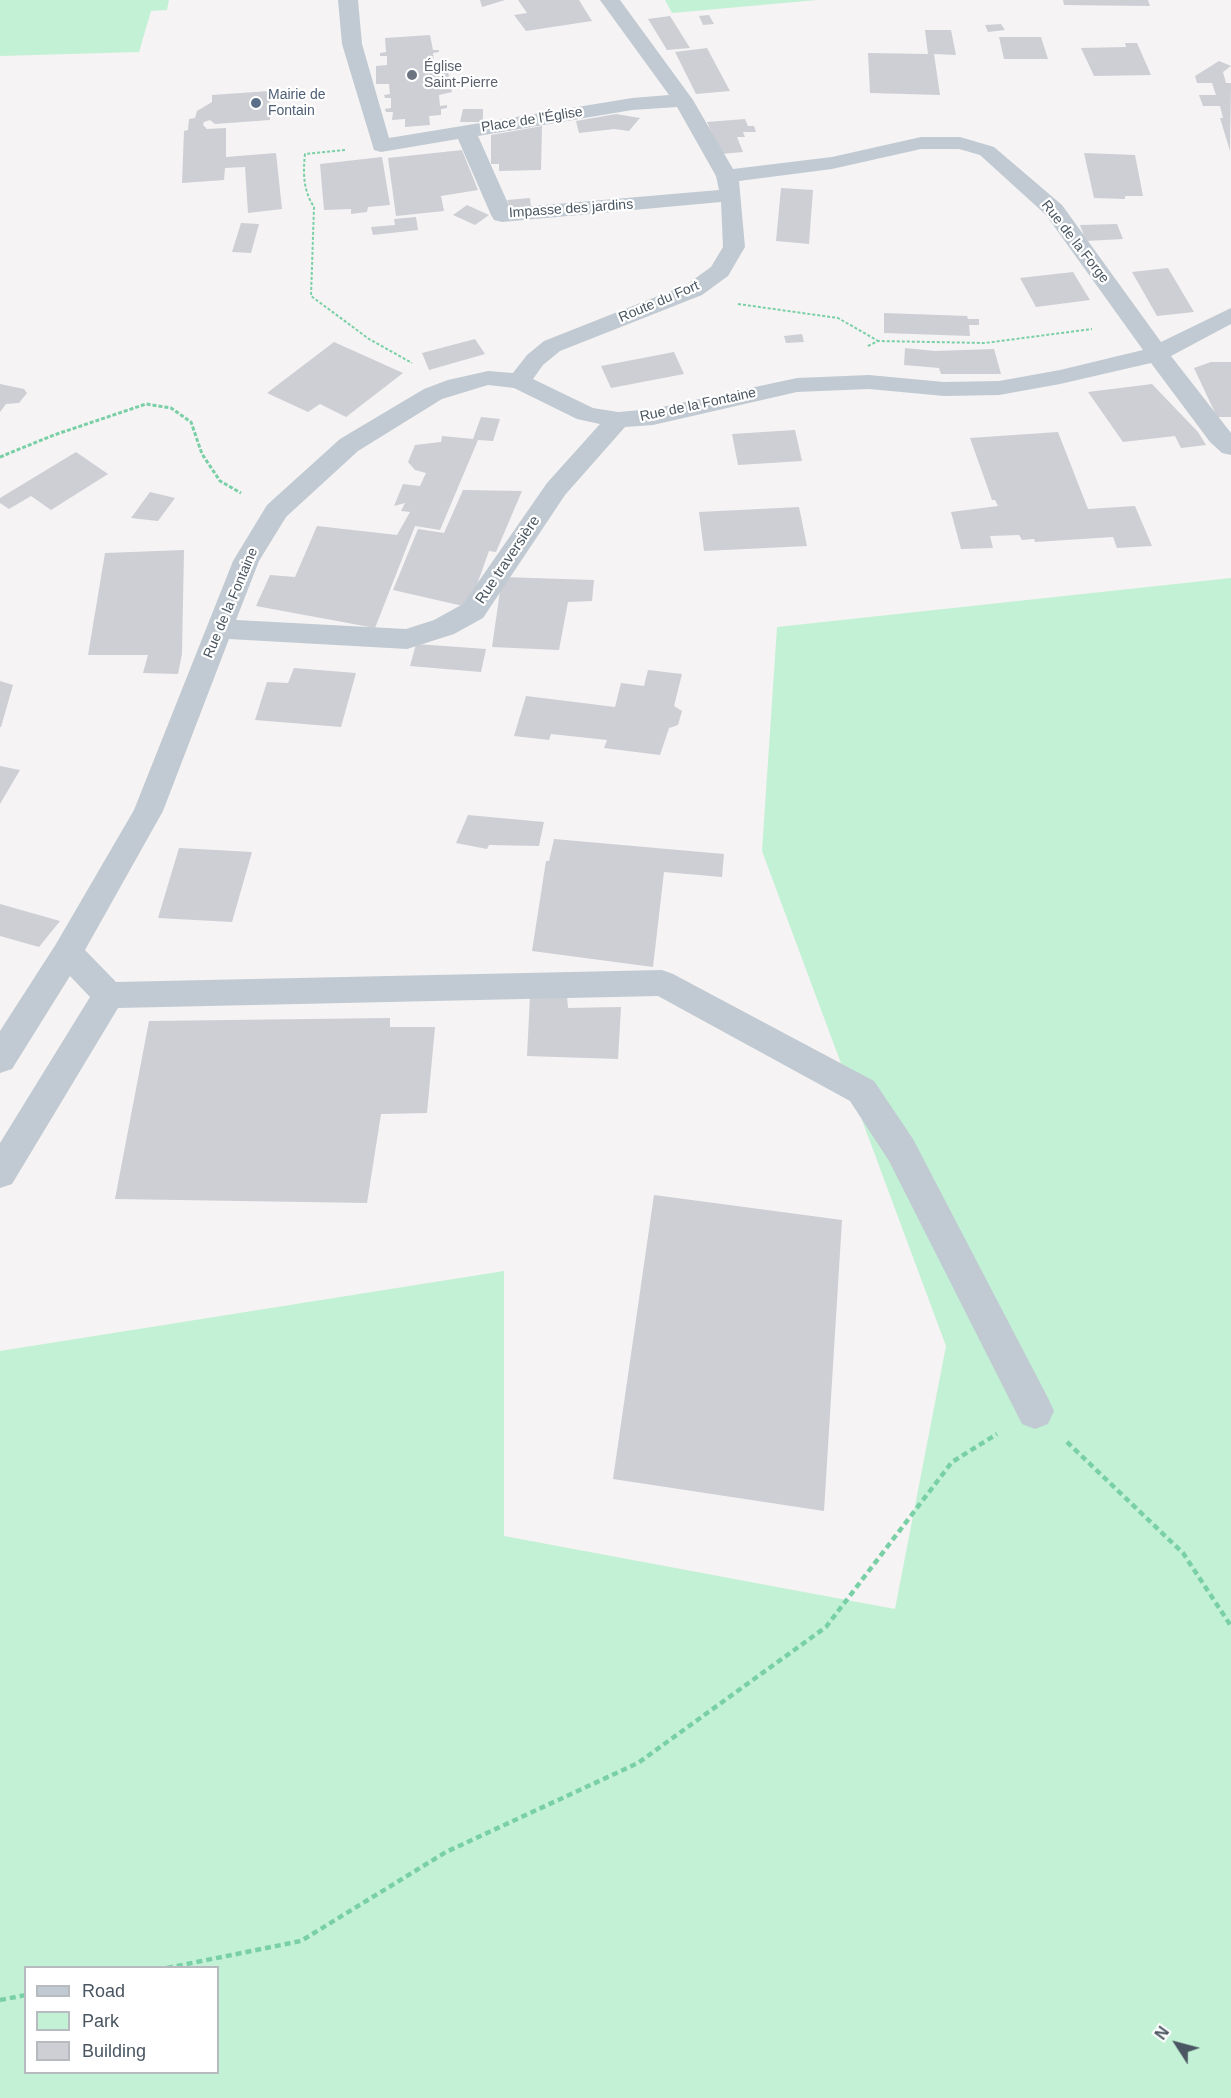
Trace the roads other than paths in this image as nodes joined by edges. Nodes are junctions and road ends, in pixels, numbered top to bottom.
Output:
1 (348, 0) edge
2 (610, 0) edge
3 (683, 100) junction
4 (465, 131) junction
5 (729, 186) junction
6 (1231, 315) edge
7 (1157, 354) junction
8 (519, 381) junction
9 (618, 420) junction
10 (1231, 447) edge
11 (219, 629) junction
12 (67, 953) junction
13 (109, 995) junction
14 (0, 1059) edge
15 (0, 1173) edge
16 (1035, 1411) road end

1 - 4 street, Place de l'Église
2 - 3 street, Route du Fort
3 - 4 street, Place de l'Église
3 - 5 street, Route du Fort
4 - 5 street, Impasse des jardins
5 - 7 street, Rue de la Forge
5 - 8 street, Route du Fort
6 - 7 street, Rue de la Fontaine
7 - 9 street, Rue de la Fontaine
7 - 10 street, Rue de la Forge
8 - 9 street, Rue de la Fontaine
8 - 11 street, Rue de la Fontaine
9 - 11 street, Rue traversière
11 - 12 street, Rue de la Fontaine
12 - 13 street
12 - 14 street, Rue de la Fontaine
13 - 15 street
13 - 16 street

